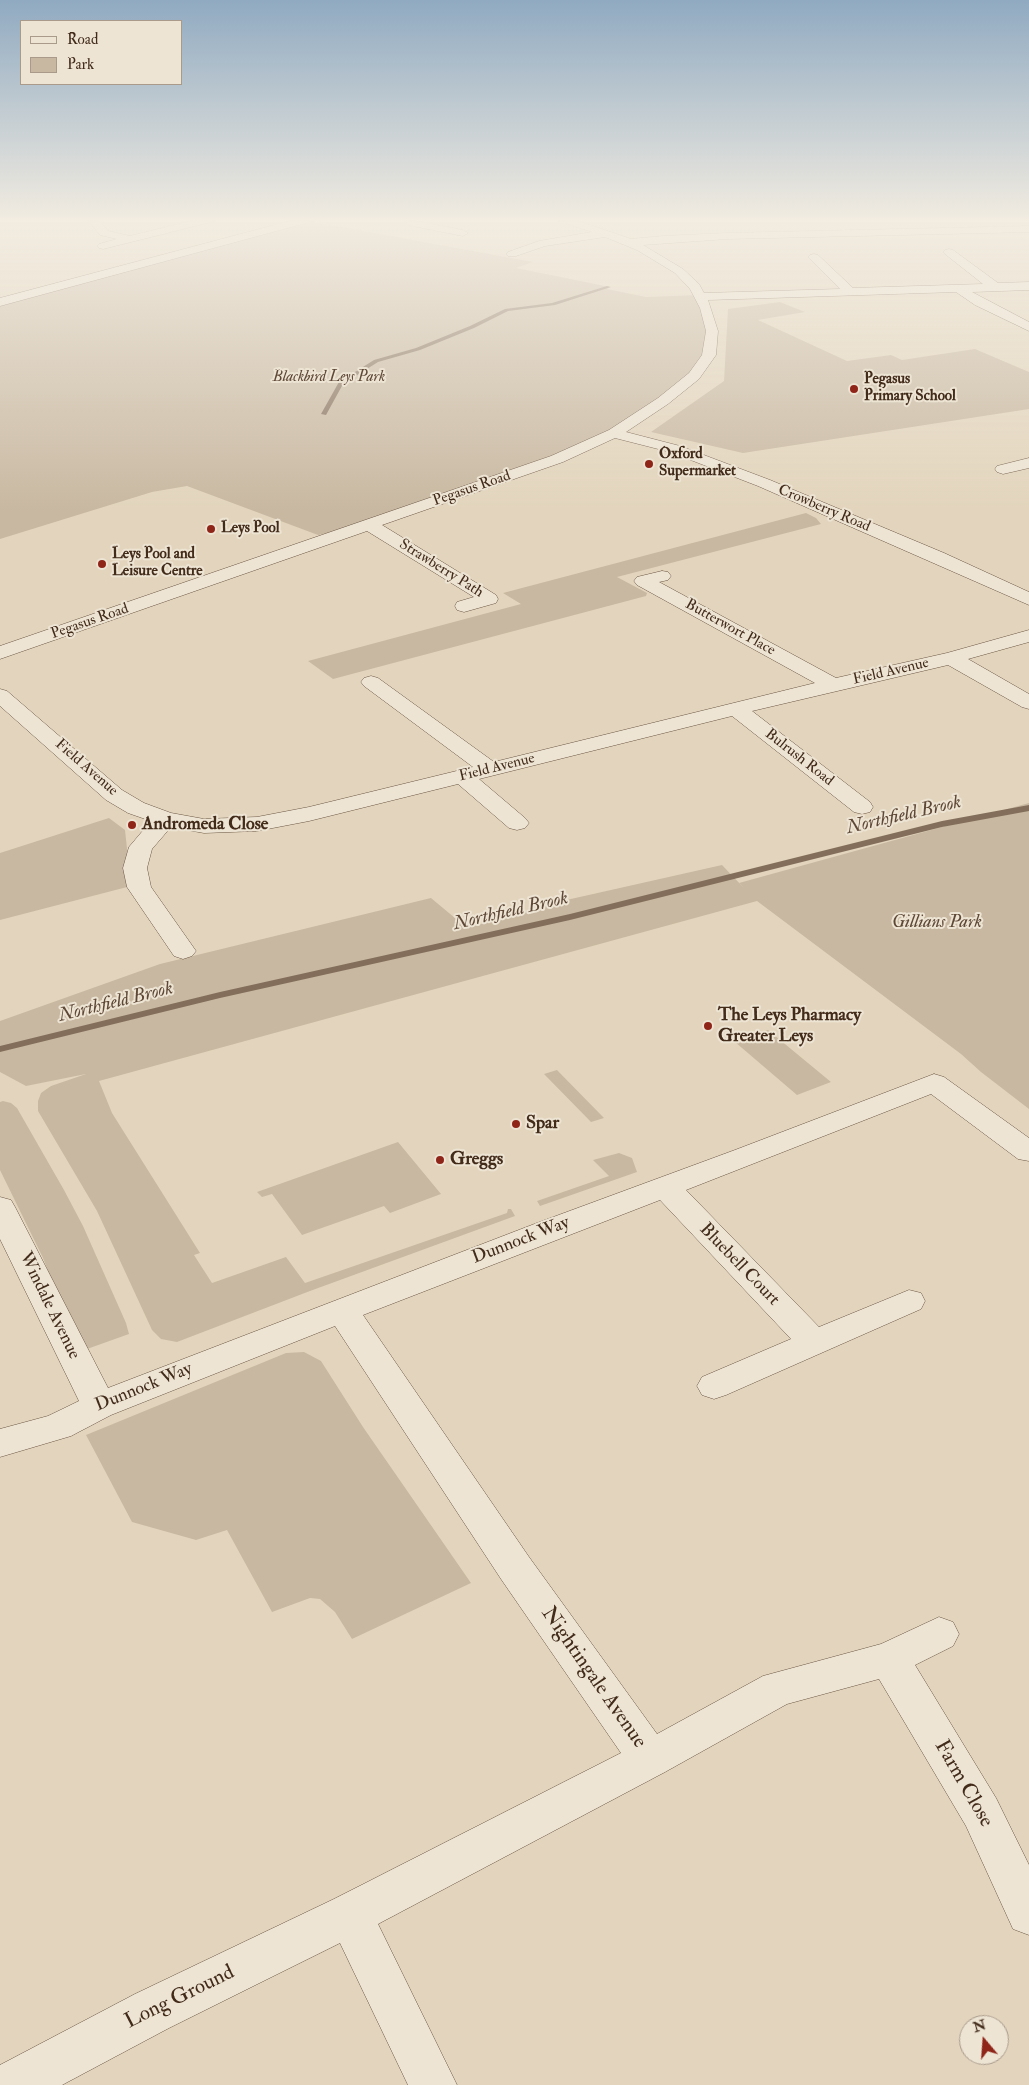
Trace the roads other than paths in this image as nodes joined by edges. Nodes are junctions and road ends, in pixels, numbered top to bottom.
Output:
1 (708, 316) edge
2 (1008, 316) edge
3 (1029, 327) edge
4 (614, 433) junction
5 (1029, 464) edge
6 (1003, 469) dead end
7 (370, 525) junction
8 (662, 576) dead end
9 (1029, 598) edge
10 (464, 606) dead end
11 (1029, 636) edge
12 (0, 654) edge
13 (951, 658) junction
14 (371, 682) dead end
15 (833, 685) junction
16 (0, 695) edge
17 (1029, 703) edge
18 (736, 709) junction
19 (491, 770) junction
20 (463, 777) junction
21 (862, 807) dead end
22 (166, 819) junction
23 (516, 823) dead end
24 (183, 951) dead end
25 (1029, 1152) edge
26 (666, 1188) junction
27 (0, 1207) edge
28 (909, 1300) dead end
29 (342, 1310) junction
30 (813, 1342) junction
31 (714, 1386) dead end
32 (99, 1406) junction
33 (0, 1443) edge
34 (939, 1634) dead end
35 (889, 1659) junction
36 (650, 1759) junction
37 (1029, 1913) edge
38 (350, 1915) junction
39 (12, 2085) edge
40 (433, 2085) edge

1 - 4 street, Pegasus Road
2 - 3 street
4 - 7 street, Pegasus Road
4 - 9 street, Crowberry Road
5 - 6 street
7 - 10 street, Strawberry Path
7 - 12 street, Pegasus Road
8 - 15 street, Butterwort Place
11 - 13 street, Field Avenue
13 - 15 street, Field Avenue
13 - 17 street
14 - 19 street
15 - 18 street, Field Avenue
16 - 22 street, Field Avenue
18 - 19 street, Field Avenue
18 - 21 street, Bulrush Road
19 - 20 street, Field Avenue
20 - 22 street, Field Avenue
20 - 23 street
22 - 24 street
25 - 26 street, Dunnock Way
26 - 29 street, Dunnock Way
26 - 30 street, Bluebell Court
27 - 32 street, Windale Avenue
28 - 30 street
29 - 32 street, Dunnock Way
29 - 36 street, Nightingale Avenue
30 - 31 street
32 - 33 street, Dunnock Way
34 - 35 street
35 - 36 street
35 - 37 street, Farm Close
36 - 38 street, Nightingale Avenue
38 - 39 street, Long Ground
38 - 40 street

